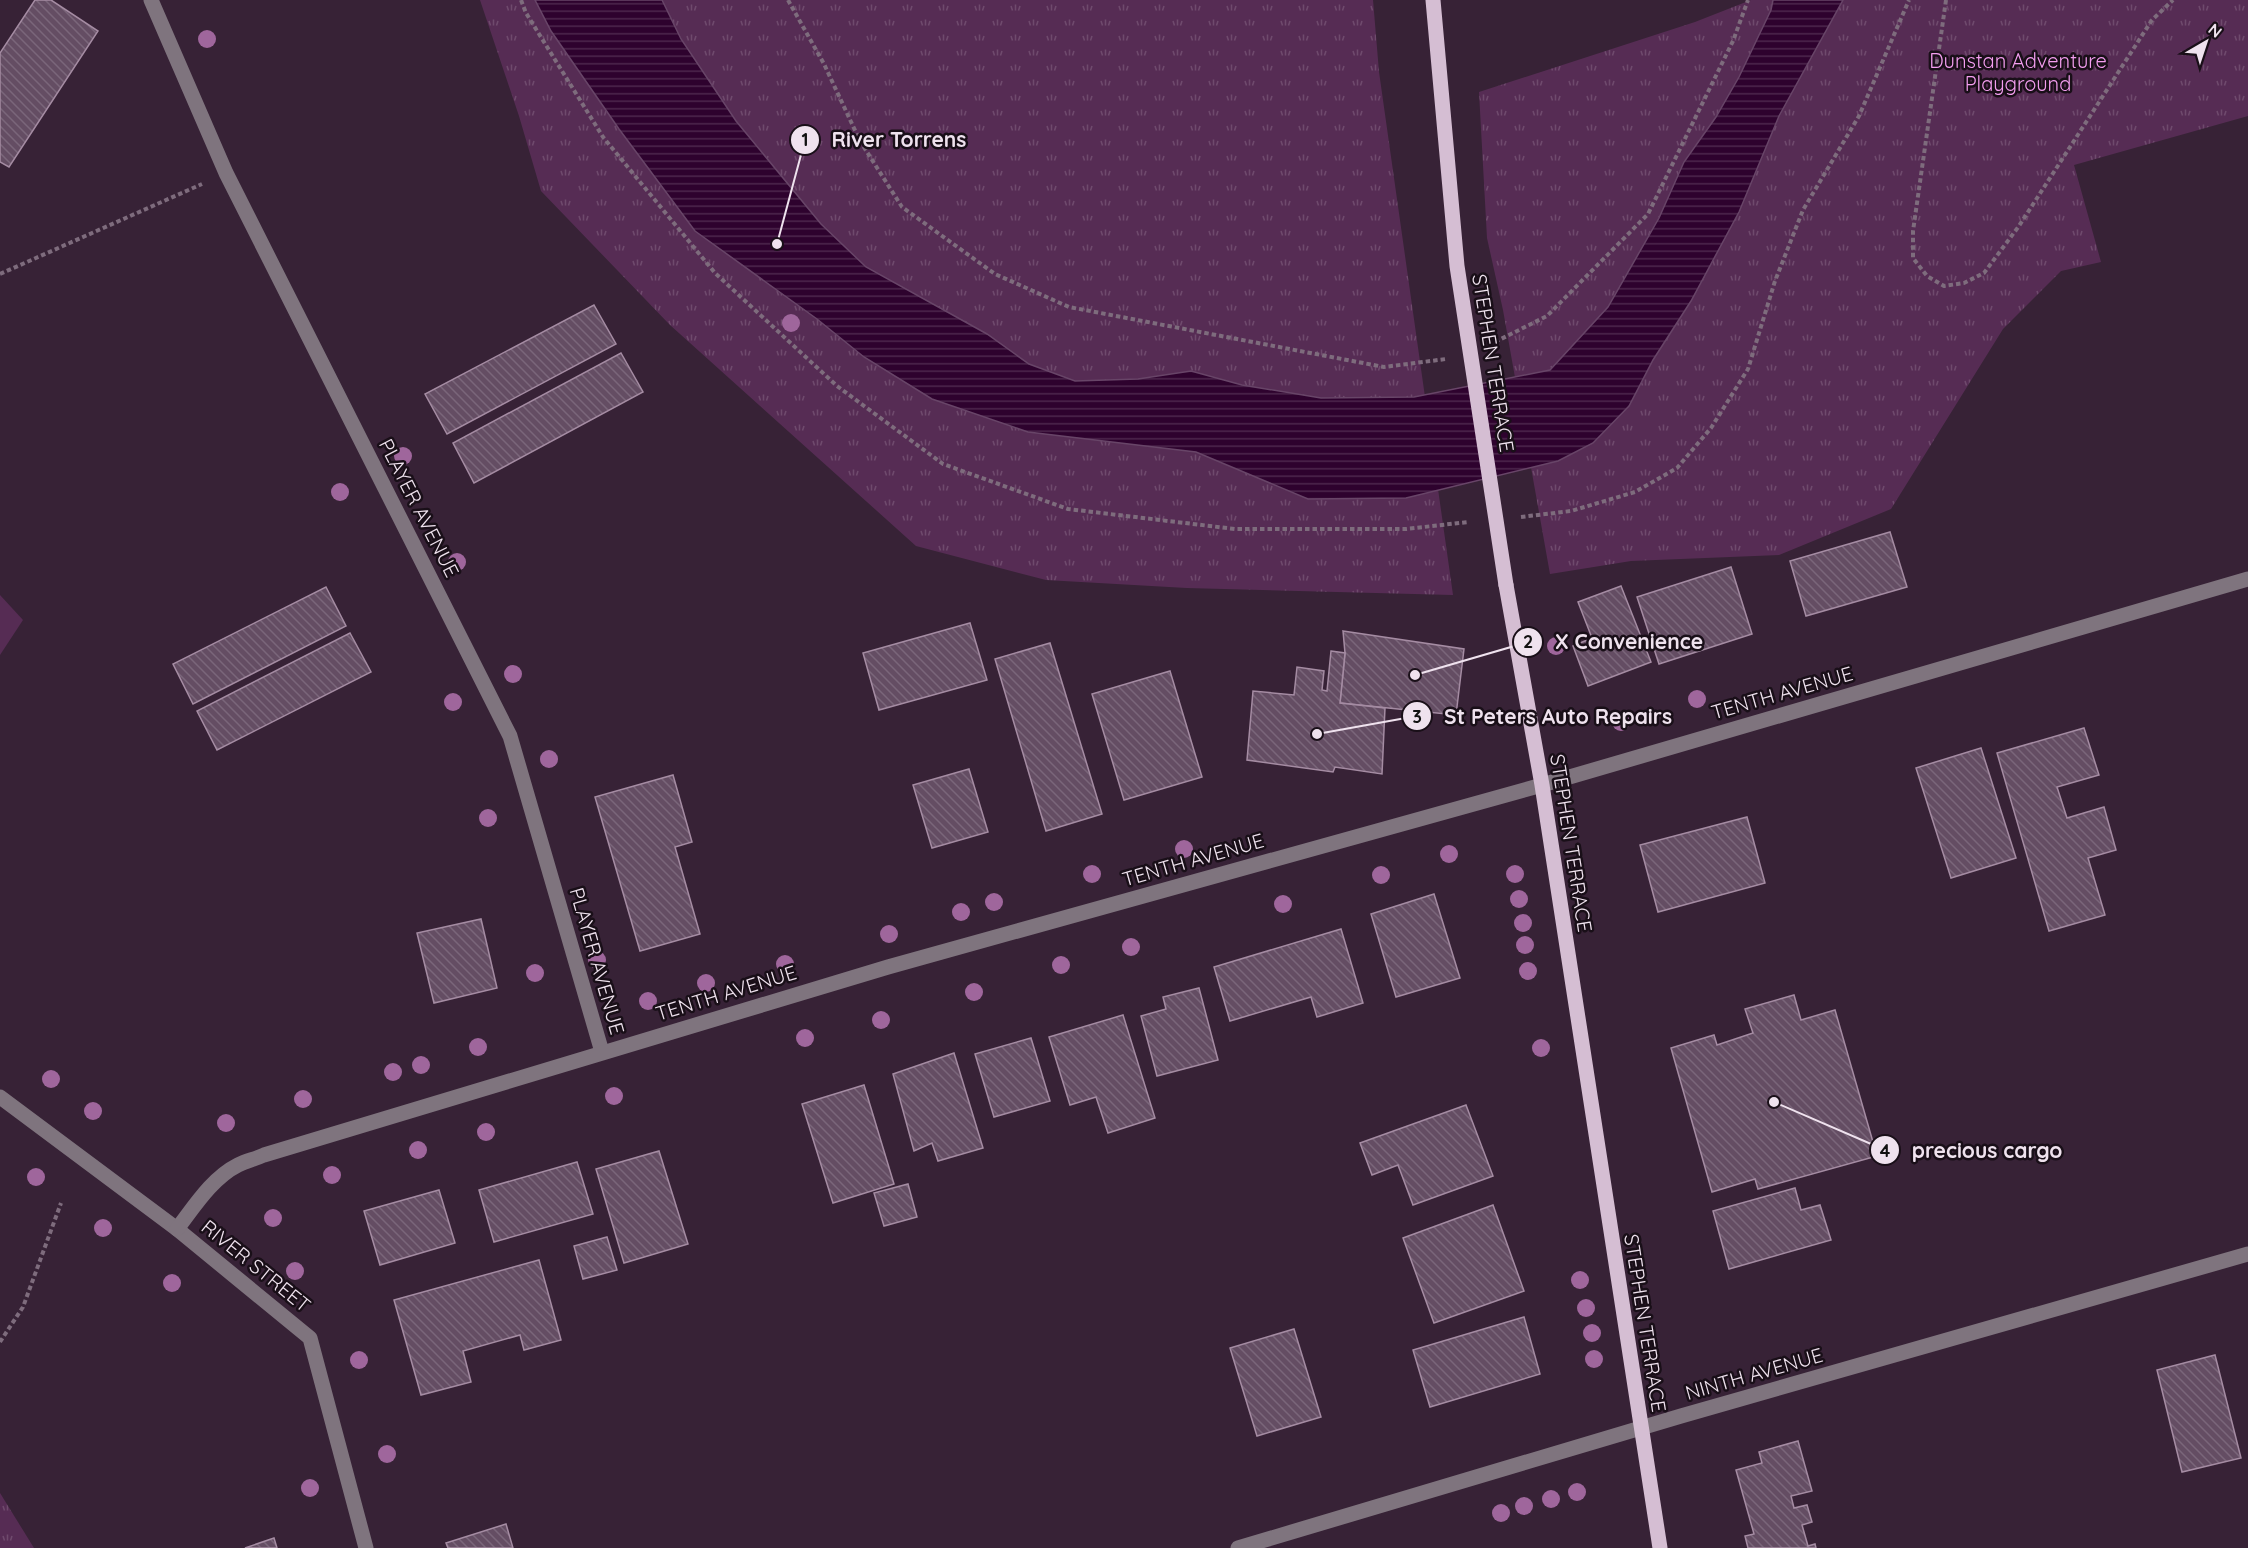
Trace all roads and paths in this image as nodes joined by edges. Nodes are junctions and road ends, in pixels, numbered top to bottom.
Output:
1 (152, 0) edge
2 (521, 0) edge
3 (788, 0) edge
4 (1433, 0) edge
5 (1748, 0) edge
6 (1909, 0) edge
7 (1946, 0) edge
8 (2173, 0) edge
9 (226, 173) junction
10 (0, 274) edge
11 (1488, 346) dead end
12 (1447, 358) dead end
13 (1512, 518) dead end
14 (1477, 521) dead end
15 (2248, 579) edge
16 (1542, 785) junction
17 (602, 1052) junction
18 (0, 1097) edge
19 (60, 1203) dead end
20 (177, 1229) junction
21 (2248, 1254) edge
22 (0, 1342) edge
23 (1641, 1429) junction
24 (366, 1548) edge
25 (1238, 1548) edge
26 (1660, 1548) edge

1 - 9 street, PLAYER AVENUE
2 - 14 path
3 - 12 path
4 - 16 main road, STEPHEN TERRACE, bridge
5 - 11 path
6 - 13 path
7 - 8 path
9 - 10 path
9 - 17 street, PLAYER AVENUE
15 - 16 street, TENTH AVENUE
16 - 17 street, TENTH AVENUE
16 - 23 main road, STEPHEN TERRACE
17 - 20 street, TENTH AVENUE
18 - 20 street, RIVER STREET
19 - 22 path
20 - 24 street, RIVER STREET
21 - 23 street, NINTH AVENUE
23 - 25 street, NINTH AVENUE
23 - 26 main road, STEPHEN TERRACE

